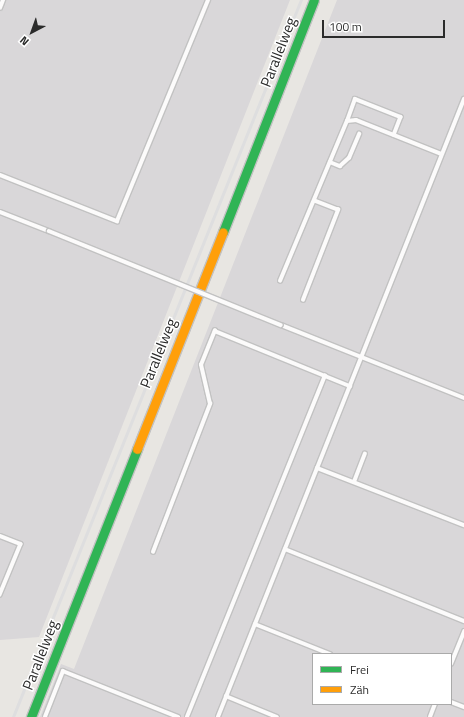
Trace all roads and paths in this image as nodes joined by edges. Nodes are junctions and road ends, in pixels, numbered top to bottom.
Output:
1 (3, 0) edge
2 (208, 0) edge
3 (314, 0) edge
4 (0, 8) edge
5 (464, 99) edge
6 (347, 121) junction
7 (359, 134) dead end
8 (394, 135) junction
9 (442, 154) junction
10 (330, 162) junction
11 (0, 175) edge
12 (315, 201) junction
13 (0, 212) edge
14 (280, 281) dead end
15 (303, 300) dead end
16 (361, 357) junction
17 (325, 376) junction
18 (350, 386) junction
19 (464, 398) edge
20 (365, 454) dead end
21 (317, 468) junction
22 (354, 482) junction
23 (464, 525) edge
24 (0, 536) edge
25 (285, 549) junction
26 (153, 552) dead end
27 (0, 595) edge
28 (464, 621) edge
29 (255, 624) junction
30 (464, 632) edge
31 (328, 653) edge
32 (452, 662) edge
33 (226, 696) junction
34 (452, 702) edge
35 (435, 705) edge
36 (464, 707) edge
37 (31, 717) edge
38 (45, 717) edge
39 (178, 717) edge
40 (187, 717) edge
41 (218, 717) edge
42 (277, 717) edge
43 (430, 717) edge

1 - 4 lane
2 - 11 lane
3 - 37 street, Parallelweg
5 - 9 lane
6 - 8 lane
6 - 8 lane
6 - 10 lane
7 - 10 lane
8 - 9 lane
9 - 16 lane
10 - 12 lane
12 - 14 lane
12 - 15 lane
13 - 16 lane, bridge
16 - 18 lane
16 - 19 lane
17 - 18 lane
17 - 26 lane
17 - 40 lane
18 - 21 lane
20 - 22 lane
21 - 22 lane
21 - 25 lane
22 - 23 lane
24 - 27 lane
25 - 28 lane
25 - 29 lane
29 - 31 lane
29 - 33 lane
30 - 32 lane
33 - 41 lane
33 - 42 lane
34 - 36 lane
35 - 43 lane
38 - 39 lane

